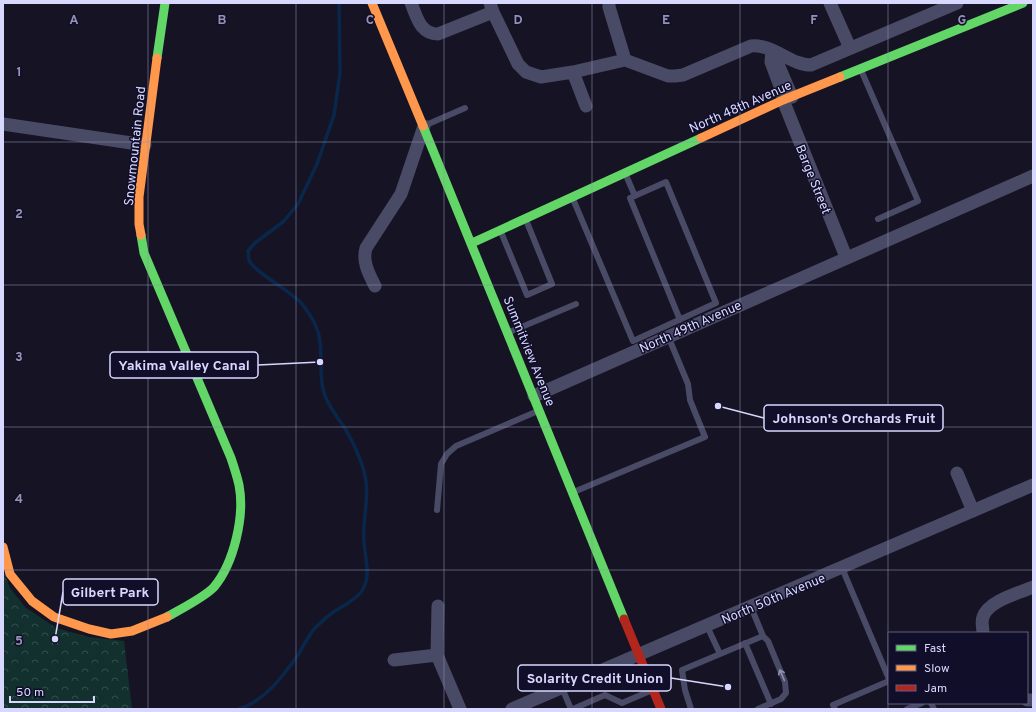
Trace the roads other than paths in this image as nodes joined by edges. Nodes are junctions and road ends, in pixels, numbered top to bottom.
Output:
1 (165, 3) edge
2 (372, 3) edge
3 (411, 3) edge
4 (609, 3) edge
5 (830, 3) edge
6 (957, 3) edge
7 (1023, 3) edge
8 (492, 8) edge
9 (850, 48) junction
10 (772, 50) junction
11 (626, 60) junction
12 (861, 69) junction
13 (573, 72) junction
14 (788, 98) junction
15 (586, 106) dead end
16 (465, 108) dead end
17 (3, 124) edge
18 (424, 126) junction
19 (145, 145) junction
20 (625, 173) junction
21 (1033, 176) edge
22 (635, 196) junction
23 (572, 197) junction
24 (525, 219) junction
25 (878, 219) dead end
26 (500, 230) junction
27 (472, 243) junction
28 (846, 257) junction
29 (375, 286) dead end
30 (576, 304) dead end
31 (680, 320) junction
32 (508, 332) junction
33 (668, 336) junction
34 (534, 396) junction
35 (540, 410) junction
36 (957, 473) dead end
37 (1033, 485) edge
38 (573, 492) junction
39 (437, 510) dead end
40 (974, 512) junction
41 (3, 547) edge
42 (842, 568) junction
43 (1033, 587) edge
44 (438, 606) dead end
45 (751, 607) junction
46 (707, 626) junction
47 (983, 632) edge
48 (763, 636) junction
49 (745, 643) junction
50 (720, 654) junction
51 (639, 655) junction
52 (437, 656) junction
53 (394, 660) dead end
54 (888, 678) edge
55 (888, 680) edge
56 (562, 688) junction
57 (653, 690) junction
58 (771, 704) junction
59 (920, 704) edge
60 (460, 709) edge
61 (512, 709) edge
62 (572, 709) edge
63 (661, 709) edge
64 (691, 709) edge
65 (758, 709) edge
66 (835, 709) edge
67 (908, 709) edge

1 - 19 street, Snowmountain Road
2 - 18 street, Summitview Avenue
3 - 8 street
4 - 11 street
5 - 9 street
6 - 9 street
7 - 12 street, North 48th Avenue
8 - 13 street
9 - 10 street
10 - 11 street
10 - 14 street, Barge Street
11 - 13 street
12 - 14 street, North 48th Avenue
12 - 25 lane
13 - 15 street
14 - 20 street, North 48th Avenue
14 - 28 street, Barge Street
16 - 18 lane
17 - 19 street
18 - 27 street, Summitview Avenue
18 - 29 street
19 - 41 street, Snowmountain Road
20 - 22 lane
20 - 23 street, North 48th Avenue
21 - 28 street, North 49th Avenue
22 - 31 lane
22 - 31 lane
23 - 24 street, North 48th Avenue
23 - 31 lane
24 - 26 street, North 48th Avenue
24 - 26 lane
26 - 27 street, North 48th Avenue
27 - 32 street, Summitview Avenue
28 - 33 street, North 49th Avenue
30 - 32 lane
32 - 34 street, Summitview Avenue
33 - 34 street, North 49th Avenue
33 - 38 lane
34 - 35 street, Summitview Avenue
35 - 38 street, Summitview Avenue
35 - 39 lane
36 - 40 street
37 - 40 street, North 50th Avenue
38 - 51 street, Summitview Avenue
40 - 42 street, North 50th Avenue
42 - 45 street, North 50th Avenue
42 - 54 lane
43 - 47 street
44 - 52 street
45 - 46 street, North 50th Avenue
45 - 48 lane
46 - 50 lane
46 - 51 street, North 50th Avenue
48 - 49 lane
58 -> 48 lane
49 - 50 lane
49 - 58 lane
50 - 64 lane
51 - 56 street, North 50th Avenue
51 - 57 street, Summitview Avenue
52 - 53 street
52 - 60 street
55 - 66 lane
56 - 61 street, North 50th Avenue
56 - 62 lane
57 - 62 lane
57 - 63 street, Summitview Avenue
58 - 65 lane
59 - 67 lane

